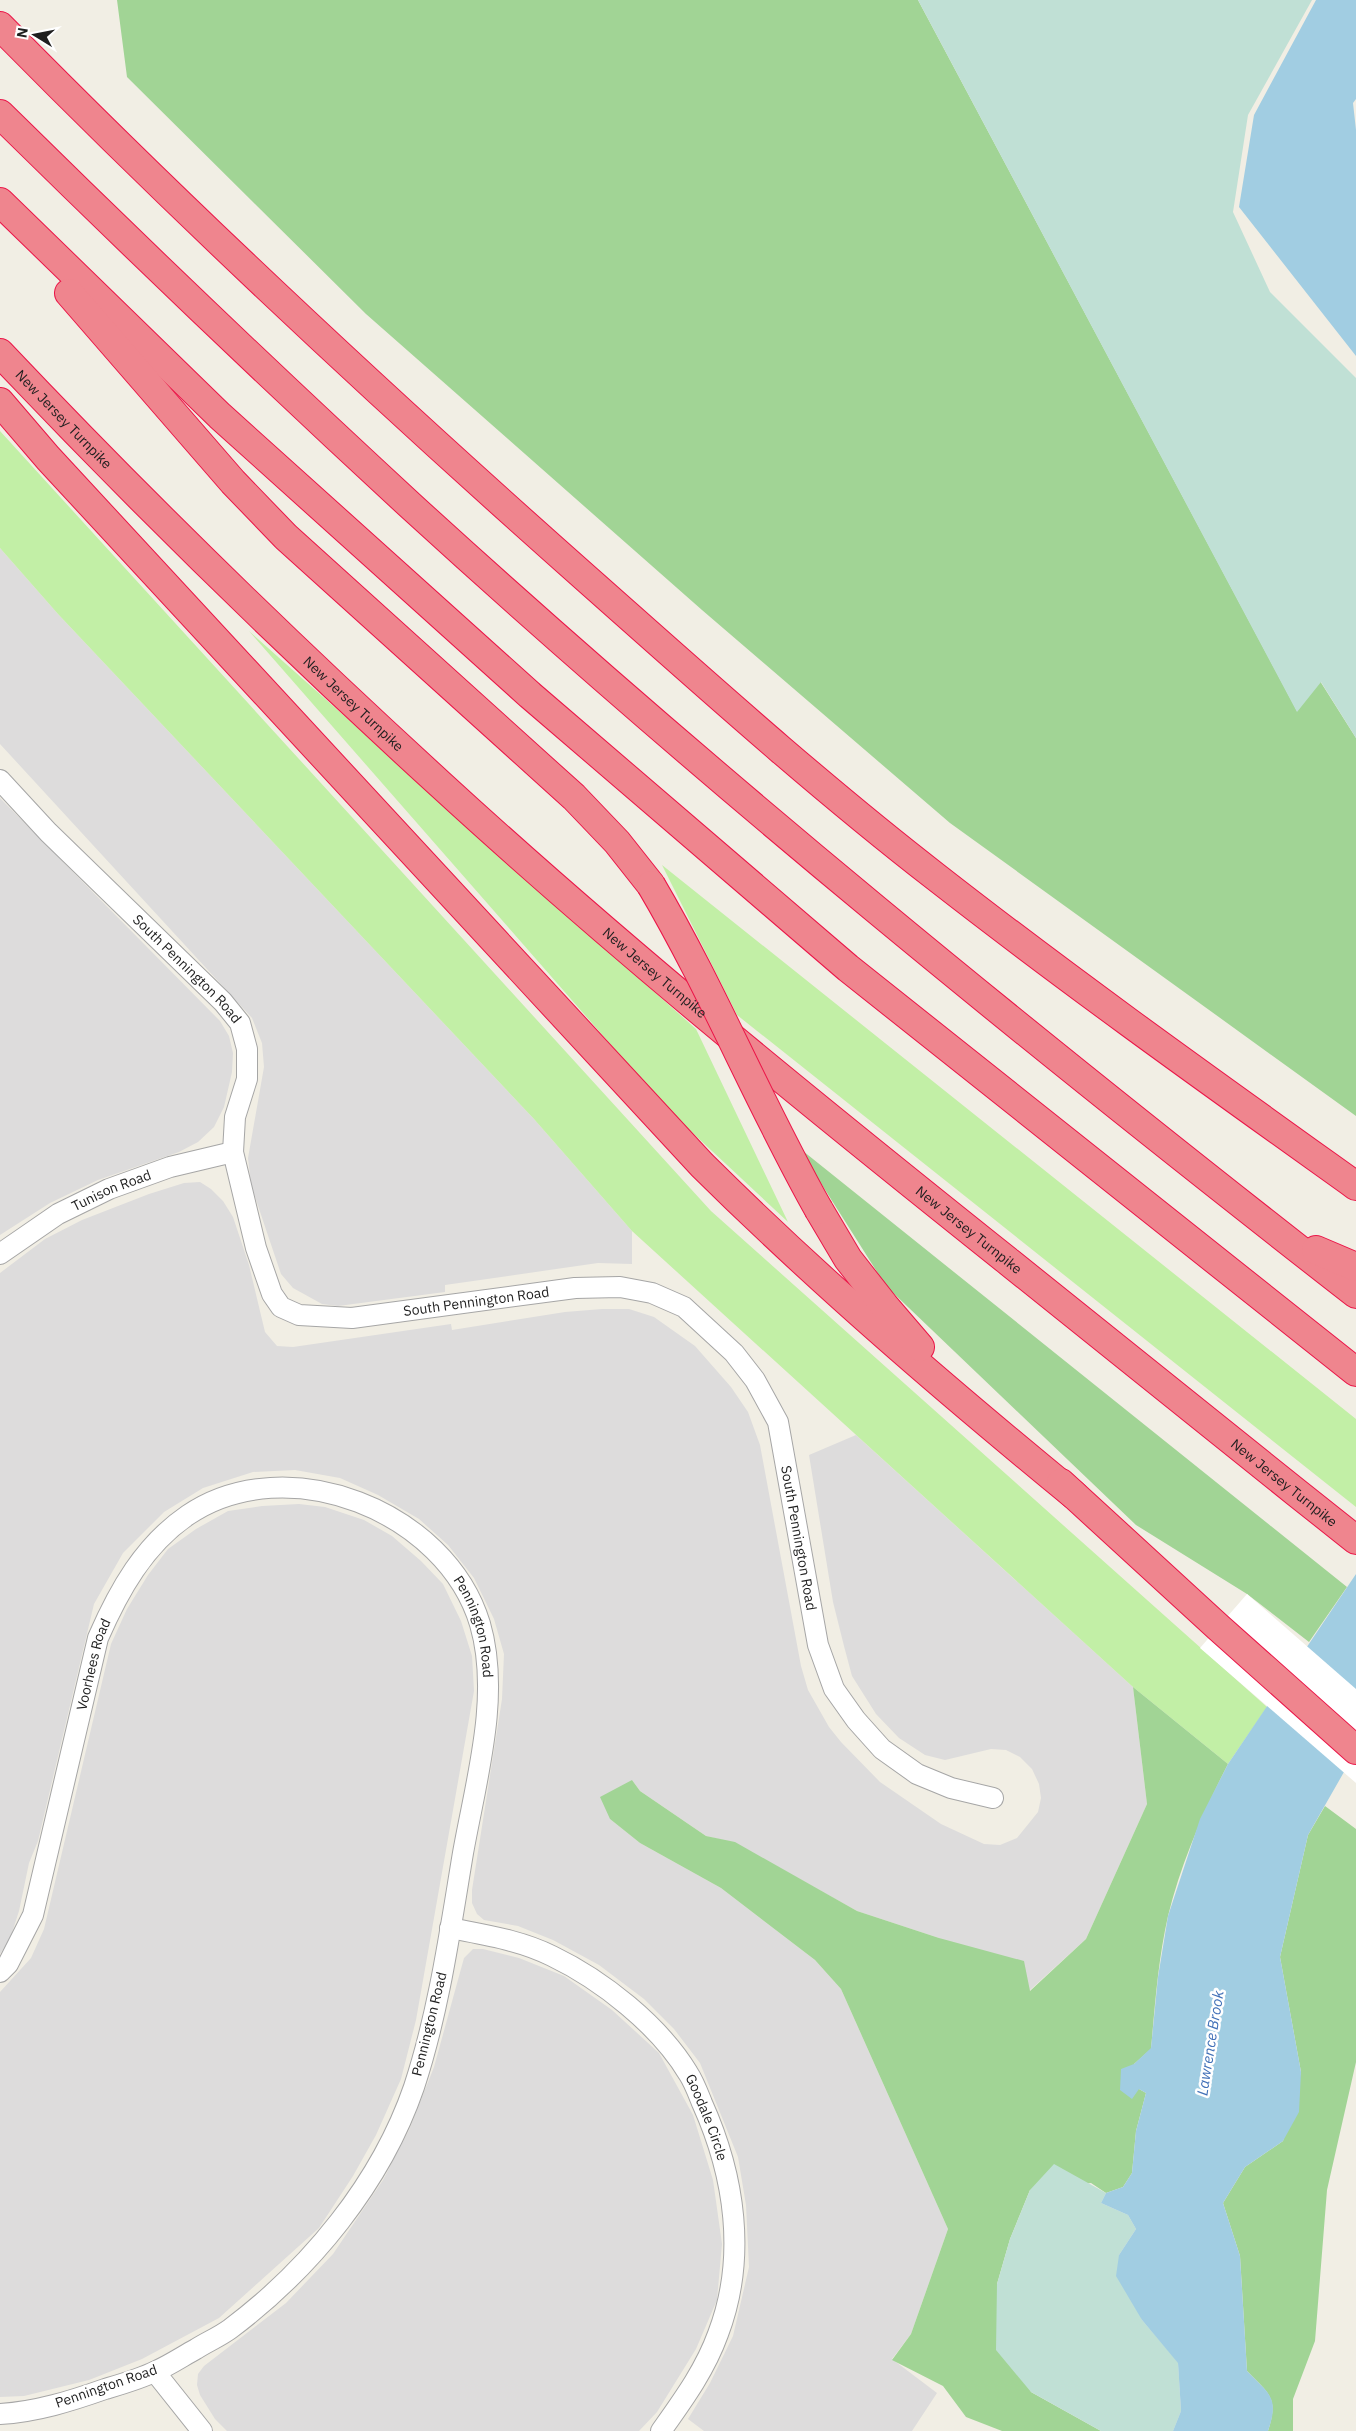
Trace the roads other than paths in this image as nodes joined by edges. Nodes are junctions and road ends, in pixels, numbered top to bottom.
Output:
1 (0, 26) edge
2 (0, 114) edge
3 (0, 202) edge
4 (0, 212) edge
5 (0, 353) edge
6 (0, 402) edge
7 (0, 780) edge
8 (1280, 1132) junction
9 (233, 1152) junction
10 (1356, 1176) edge
11 (1356, 1186) edge
12 (1277, 1232) junction
13 (0, 1254) edge
14 (1356, 1267) edge
15 (1356, 1294) edge
16 (1356, 1372) edge
17 (324, 1492) joint
18 (1074, 1495) junction
19 (1356, 1540) edge
20 (1356, 1750) edge
21 (993, 1798) dead end
22 (450, 1928) junction
23 (0, 1972) edge
24 (155, 2372) junction
25 (0, 2414) edge
26 (202, 2431) edge
27 (661, 2431) edge

1 - 8 highway
2 - 12 highway
3 - 16 highway
4 - 18 highway, bridge
5 - 19 highway, New Jersey Turnpike
6 - 18 highway
7 - 9 street, South Pennington Road
8 - 10 highway
8 - 11 highway
9 - 13 street, Tunison Road
9 - 21 street, South Pennington Road
12 - 14 highway
12 - 15 highway
17 - 22 street, Pennington Road
17 - 23 street, Voorhees Road
18 - 20 highway
22 - 24 street, Pennington Road
22 - 27 street, Goodale Circle
24 - 25 street, Pennington Road
24 - 26 street

